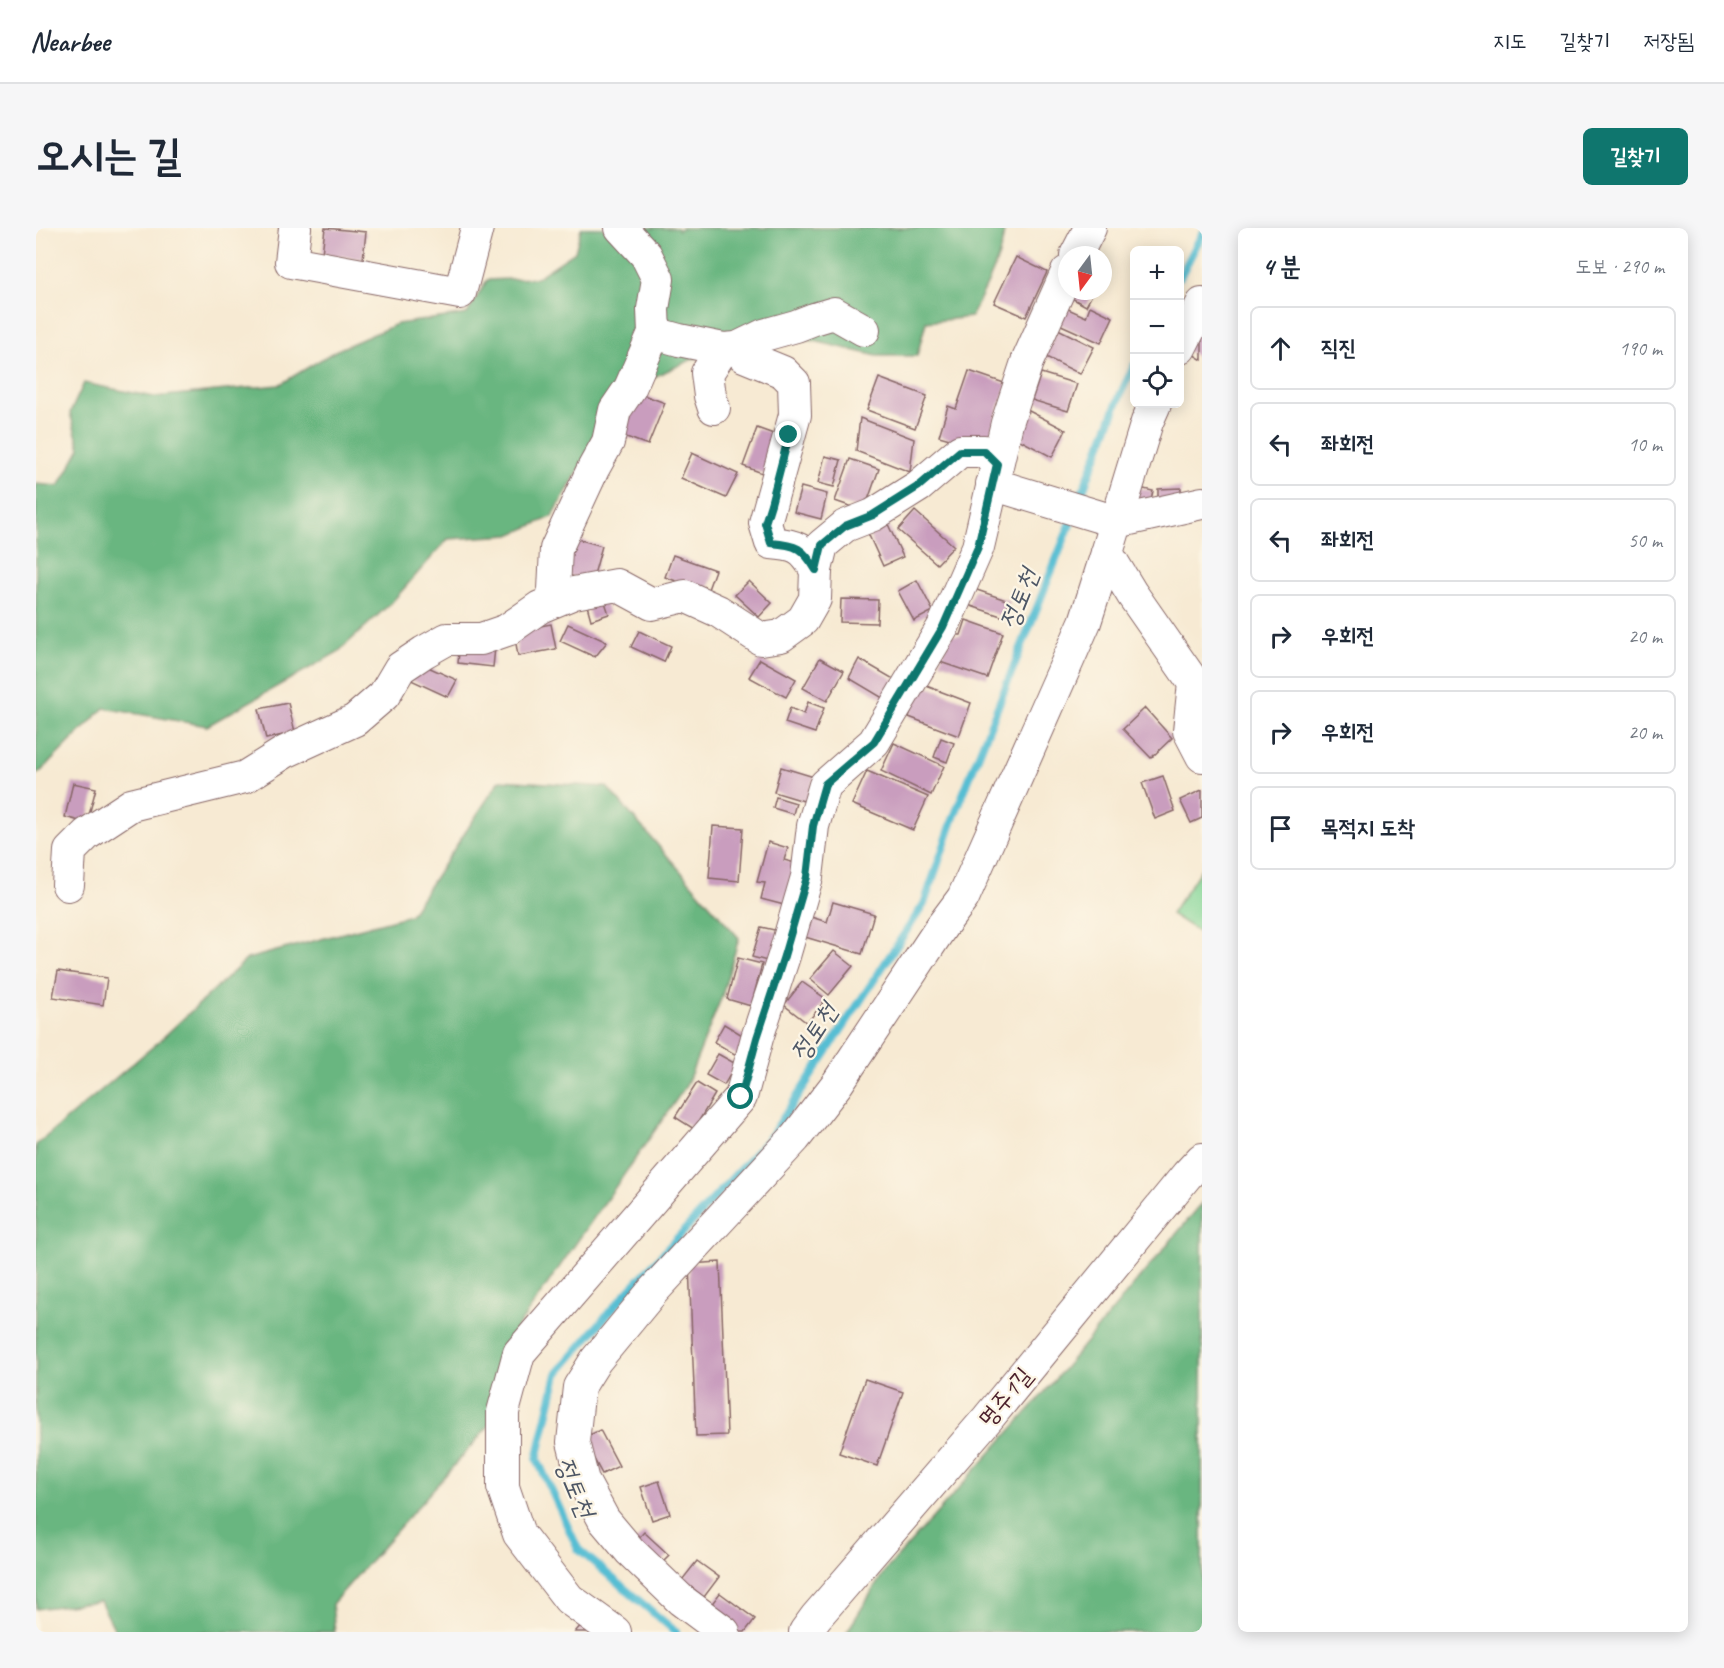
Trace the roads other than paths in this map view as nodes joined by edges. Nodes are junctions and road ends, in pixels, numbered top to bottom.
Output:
1 (295, 228) edge
2 (477, 228) edge
3 (621, 228) edge
4 (1090, 228) edge
5 (1081, 246) edge
6 (1058, 292) edge
7 (1202, 304) edge
8 (864, 330) dead end
9 (654, 333) junction
10 (1184, 338) edge
11 (730, 349) junction
12 (714, 408) dead end
13 (1153, 408) edge
14 (994, 474) junction
15 (1202, 502) edge
16 (1114, 521) junction
17 (1107, 553) junction
18 (816, 570) junction
19 (551, 602) junction
20 (1202, 756) edge
21 (68, 885) dead end
22 (1202, 1159) edge
23 (615, 1632) edge
24 (724, 1632) edge
25 (805, 1632) edge

1 - 2 street
3 - 9 street
4 - 5 street
6 - 14 street
7 - 10 street
8 - 11 street
9 - 11 street
9 - 19 street
11 - 12 street
11 - 18 street
13 - 16 street
14 - 16 street
14 - 18 street
14 - 23 street
15 - 16 street
16 - 17 street
17 - 20 street
17 - 24 street
18 - 19 street
19 - 21 street
22 - 25 street, 명주1길

